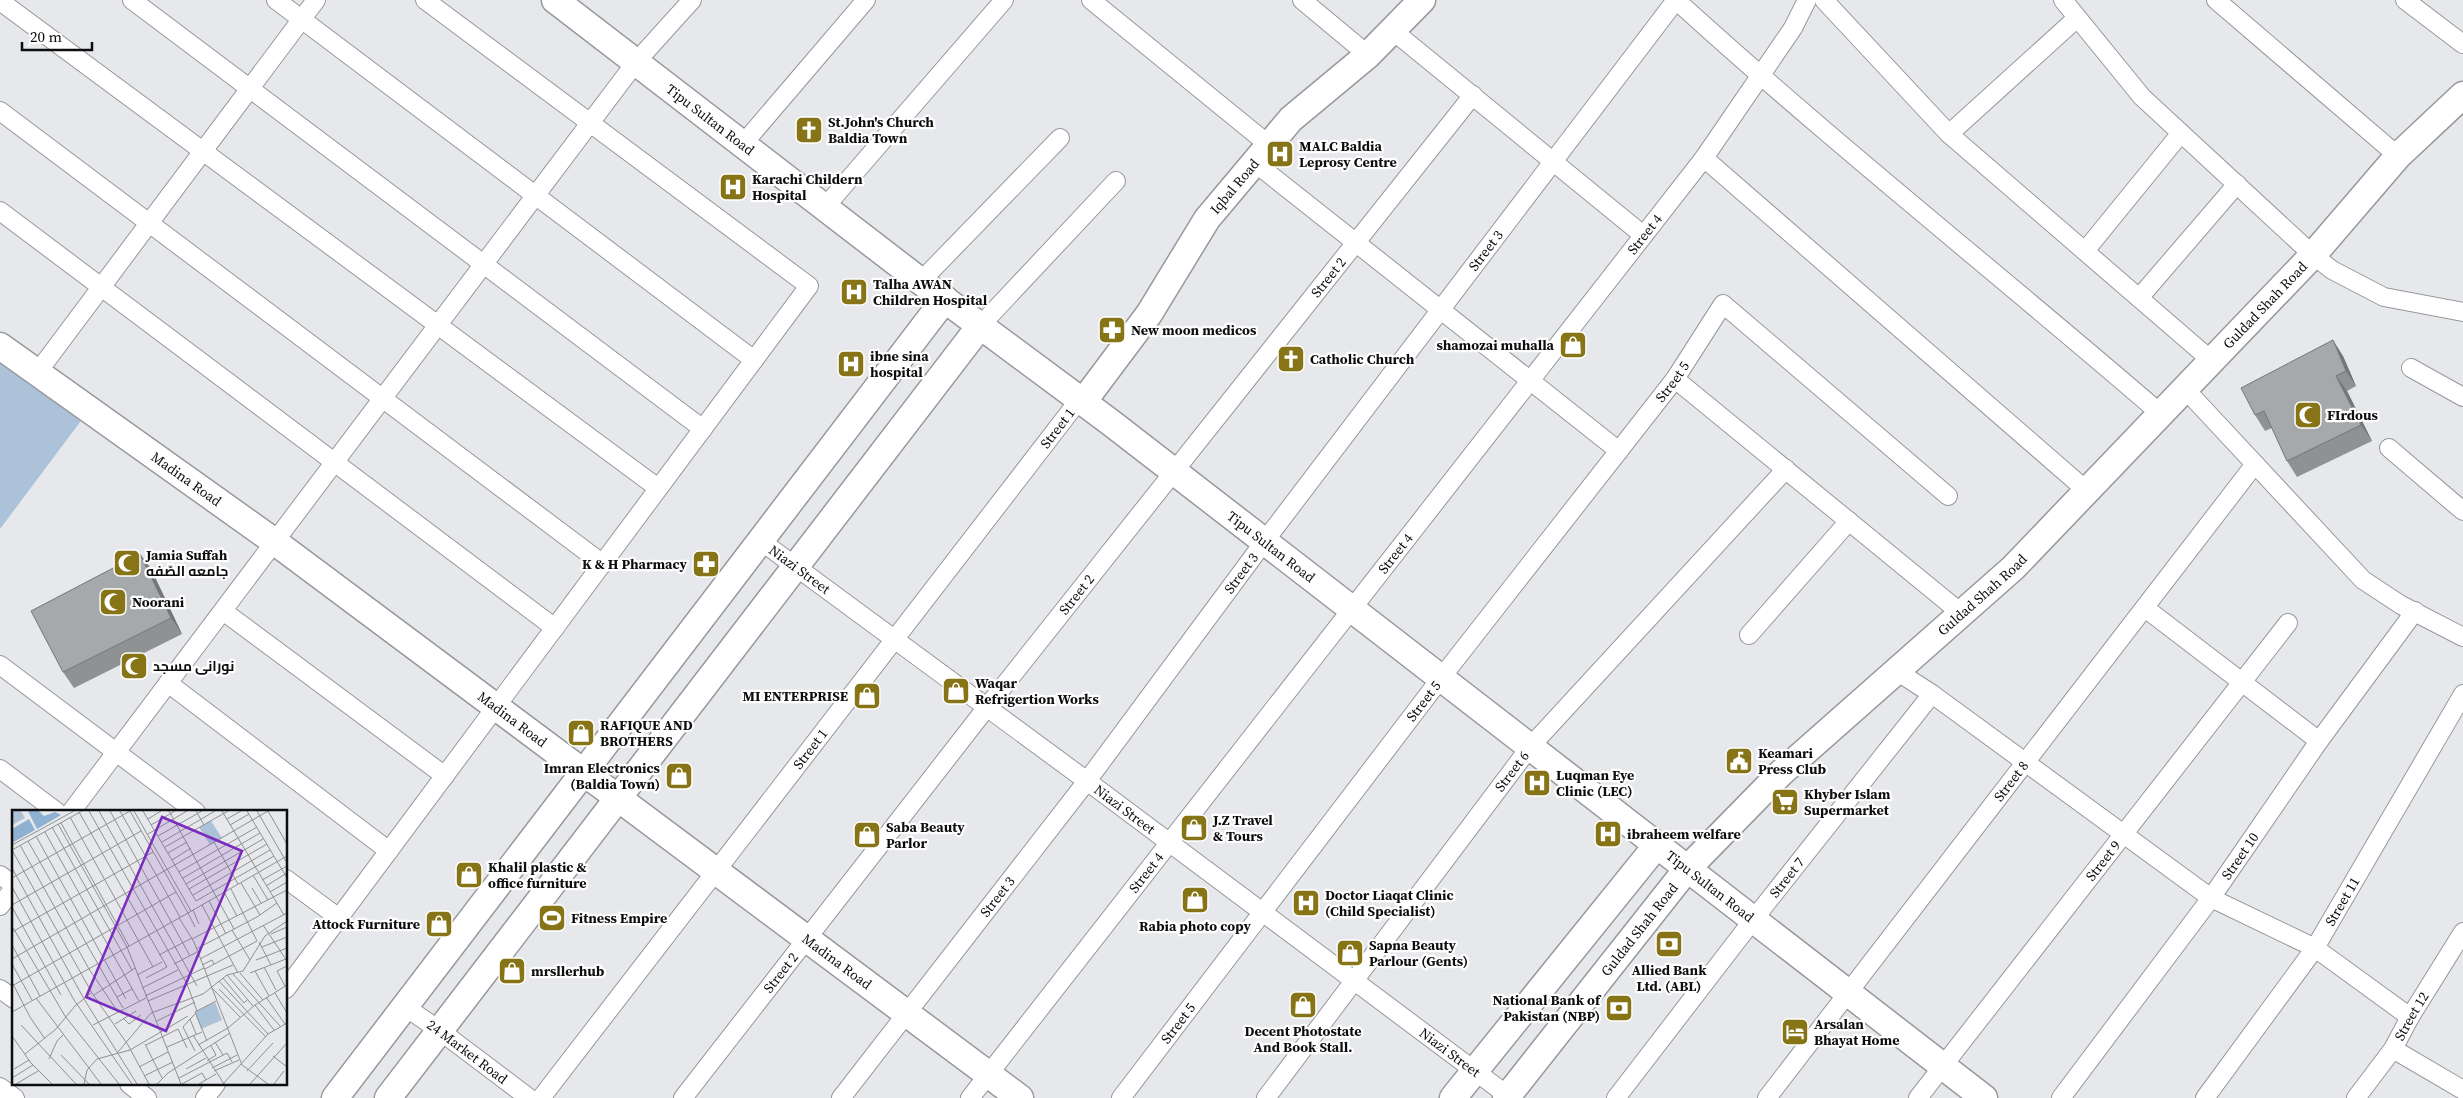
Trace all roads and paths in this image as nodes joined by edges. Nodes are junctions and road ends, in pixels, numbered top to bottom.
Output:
1 (132, 0) edge
2 (276, 0) edge
3 (316, 0) edge
4 (425, 0) edge
5 (692, 0) edge
6 (866, 0) edge
7 (1004, 0) edge
8 (1091, 0) edge
9 (1302, 0) edge
10 (1422, 0) edge
11 (1676, 0) edge
12 (1807, 0) edge
13 (1824, 0) edge
14 (2063, 0) edge
15 (2216, 0) edge
16 (2405, 0) edge
17 (0, 1) edge
18 (563, 2) edge
19 (2077, 18) junction
20 (301, 19) junction
21 (1392, 30) junction
22 (2463, 44) edge
23 (1368, 55) junction
24 (636, 62) junction
25 (1760, 76) junction
26 (250, 88) junction
27 (1473, 95) junction
28 (2463, 95) edge
29 (0, 111) edge
30 (590, 123) junction
31 (2181, 133) junction
32 (1948, 134) junction
33 (1060, 138) dead end
34 (743, 144) junction
35 (203, 151) junction
36 (1261, 154) junction
37 (2398, 156) junction
38 (1704, 158) junction
39 (1554, 161) junction
40 (1116, 181) dead end
41 (2237, 184) junction
42 (535, 195) junction
43 (825, 207) junction
44 (0, 211) edge
45 (150, 223) junction
46 (1643, 235) junction
47 (1356, 243) junction
48 (2084, 251) junction
49 (2313, 255) junction
50 (484, 264) junction
51 (921, 281) junction
52 (102, 287) junction
53 (2139, 298) junction
54 (945, 299) junction
55 (1440, 310) junction
56 (2463, 312) edge
57 (438, 325) junction
58 (980, 326) junction
59 (0, 346) edge
60 (754, 360) junction
61 (2212, 360) junction
62 (2410, 368) dead end
63 (38, 373) junction
64 (1675, 379) junction
65 (1530, 380) junction
66 (2185, 389) junction
67 (2463, 397) edge
68 (383, 398) junction
69 (1081, 401) junction
70 (2161, 414) junction
71 (703, 429) junction
72 (2389, 448) dead end
73 (1619, 451) junction
74 (334, 462) junction
75 (2255, 464) junction
76 (1786, 469) junction
77 (1174, 472) junction
78 (658, 488) junction
79 (2087, 491) junction
80 (1948, 496) dead end
81 (2463, 511) edge
82 (1849, 521) junction
83 (761, 541) junction
84 (275, 542) junction
85 (1264, 542) junction
86 (602, 564) junction
87 (795, 565) junction
88 (2145, 608) junction
89 (1352, 609) junction
90 (222, 611) junction
91 (2415, 611) junction
92 (1961, 612) junction
93 (2288, 623) dead end
94 (555, 628) junction
95 (1749, 635) dead end
96 (2463, 637) edge
97 (895, 639) junction
98 (0, 665) edge
99 (1895, 670) junction
100 (1441, 678) junction
101 (2242, 682) junction
102 (168, 683) junction
103 (1932, 694) junction
104 (2463, 694) edge
105 (496, 707) junction
106 (987, 707) junction
107 (2319, 741) junction
108 (1530, 747) junction
109 (116, 752) junction
110 (2025, 763) junction
111 (0, 769) edge
112 (584, 772) junction
113 (445, 776) junction
114 (1087, 781) junction
115 (618, 796) junction
116 (54, 810) edge
117 (72, 810) edge
118 (193, 810) edge
119 (2123, 835) junction
120 (1168, 842) junction
121 (1656, 845) junction
122 (389, 850) junction
123 (1687, 869) junction
124 (716, 870) junction
125 (0, 874) edge
126 (288, 880) edge
127 (12, 884) edge
128 (12, 889) edge
129 (2211, 898) junction
130 (0, 906) edge
131 (1263, 913) junction
132 (339, 918) junction
133 (1753, 920) junction
134 (2463, 932) edge
135 (807, 938) junction
136 (2315, 948) junction
137 (1354, 981) junction
138 (288, 985) edge
139 (0, 989) edge
140 (1848, 993) junction
141 (12, 998) edge
142 (404, 1006) junction
143 (907, 1013) junction
144 (2410, 1018) junction
145 (439, 1030) junction
146 (2393, 1049) junction
147 (1943, 1066) junction
148 (1474, 1072) junction
149 (989, 1074) junction
150 (132, 1086) edge
151 (214, 1086) edge
152 (0, 1087) edge
153 (2463, 1090) edge
154 (1508, 1097) edge
155 (15, 1098) edge
156 (148, 1098) edge
157 (205, 1098) edge
158 (335, 1098) edge
159 (388, 1098) edge
160 (529, 1098) edge
161 (541, 1098) edge
162 (683, 1098) edge
163 (840, 1098) edge
164 (970, 1098) edge
165 (1020, 1098) edge
166 (1121, 1098) edge
167 (1266, 1098) edge
168 (1454, 1098) edge
169 (1616, 1098) edge
170 (1767, 1098) edge
171 (1918, 1098) edge
172 (1984, 1098) edge
173 (2061, 1098) edge
174 (2205, 1098) edge
175 (2356, 1098) edge

1 - 26 street
2 - 20 street
3 - 20 street
4 - 30 street
5 - 24 street
6 - 34 street
7 - 43 street
8 - 36 street
9 - 23 street
10 - 21 street, Iqbal Road
11 - 25 street
11 - 39 street, Street 3
12 - 25 street, Street 4
13 - 32 street
14 - 19 street
15 - 37 street
16 - 22 street
17 - 35 street
18 - 24 street, Tipu Sultan Road
19 - 31 street
19 - 32 street
20 - 26 street
20 - 42 street
21 - 23 street, Iqbal Road
21 - 27 street
23 - 36 street, Iqbal Road
24 - 30 street
24 - 34 street, Tipu Sultan Road
25 - 38 street, Street 4
25 - 70 street
26 - 35 street
26 - 50 street
27 - 39 street
27 - 47 street, Street 2
28 - 37 street, Guldad Shah Road
29 - 45 street
30 - 42 street
30 - 60 street
31 - 41 street
31 - 48 street
32 - 48 street
33 - 51 street
34 - 43 street, Tipu Sultan Road
35 - 45 street
35 - 57 street
36 - 47 street
36 - 69 street, Iqbal Road
37 - 49 street, Guldad Shah Road
38 - 46 street, Street 4
38 - 79 street
39 - 46 street
39 - 55 street, Street 3
40 - 58 street
41 - 49 street
41 - 53 street
42 - 50 street
42 - 60 street
43 - 51 street, Tipu Sultan Road
44 - 52 street
45 - 52 street
45 - 68 street
46 - 65 street, Street 4
47 - 55 street
47 - 77 street, Street 2
48 - 53 street
49 - 56 street
49 - 61 street, Guldad Shah Road
50 - 57 street
50 - 71 street
51 - 54 street, Tipu Sultan Road
52 - 63 street
52 - 74 street
53 - 61 street
54 - 58 street, Tipu Sultan Road
54 - 83 street
55 - 65 street
55 - 85 street, Street 3
57 - 68 street
57 - 78 street
58 - 69 street, Tipu Sultan Road
58 - 87 street
59 - 63 street, Madina Road
60 - 71 street
61 - 66 street, Guldad Shah Road
62 - 67 street
63 - 84 street, Madina Road
64 - 73 street, Street 5
64 - 76 street
64 - 80 street, Street 5
65 - 73 street
65 - 89 street, Street 4
66 - 70 street, Guldad Shah Road
66 - 75 street
68 - 74 street
68 - 86 street
69 - 77 street, Tipu Sultan Road
69 - 97 street, Street 1
70 - 79 street, Guldad Shah Road
71 - 78 street
72 - 81 street
73 - 100 street, Street 5
74 - 84 street
74 - 94 street
75 - 88 street, Street 8
75 - 91 street
76 - 82 street
76 - 108 street, Street 6
77 - 85 street, Tipu Sultan Road
77 - 106 street, Street 2
78 - 86 street
79 - 92 street, Guldad Shah Road
82 - 92 street
82 - 95 street
83 - 87 street, Niazi Street
83 - 112 street
84 - 90 street
84 - 105 street, Madina Road
85 - 89 street, Tipu Sultan Road
85 - 114 street, Street 3
86 - 94 street
87 - 97 street, Niazi Street
87 - 115 street
88 - 101 street
88 - 110 street, Street 8
89 - 100 street, Tipu Sultan Road
89 - 120 street, Street 4
90 - 102 street
90 - 113 street
91 - 96 street
91 - 107 street, Street 10
92 - 99 street, Guldad Shah Road
93 - 101 street, Street 9
94 - 105 street
97 - 106 street, Niazi Street
97 - 124 street, Street 1
98 - 109 street
99 - 103 street
99 - 123 street, Guldad Shah Road
100 - 108 street, Tipu Sultan Road
100 - 131 street, Street 5
101 - 107 street
101 - 119 street, Street 9
102 - 109 street
102 - 122 street
103 - 110 street
103 - 133 street, Street 7
104 - 136 street, Street 11
105 - 112 street, Madina Road
105 - 113 street
106 - 114 street, Niazi Street
106 - 135 street, Street 2
107 - 129 street, Street 10
108 - 121 street, Tipu Sultan Road
108 - 137 street, Street 6
109 - 117 street
109 - 118 street
110 - 119 street
110 - 140 street, Street 8
111 - 116 street
112 - 115 street, Madina Road
112 - 142 street
113 - 122 street
114 - 120 street, Niazi Street
114 - 143 street, Street 3
115 - 124 street, Madina Road
115 - 145 street
119 - 129 street
119 - 147 street, Street 9
120 - 131 street, Niazi Street
120 - 149 street, Street 4
121 - 123 street, Tipu Sultan Road
121 - 148 street
122 - 132 street
123 - 133 street, Tipu Sultan Road
123 - 154 street, Guldad Shah Road
124 - 135 street, Madina Road
124 - 161 street, Street 1
125 - 127 street
126 - 132 street
128 - 130 street
129 - 136 street
129 - 173 street, Street 10
131 - 137 street, Niazi Street
131 - 166 street, Street 5
132 - 138 street
133 - 140 street, Tipu Sultan Road
133 - 169 street, Street 7
134 - 144 street, Street 12
135 - 143 street, Madina Road
135 - 162 street, Street 2
136 - 144 street
136 - 174 street, Street 11
137 - 148 street, Niazi Street
137 - 167 street, Street 6
139 - 141 street
140 - 147 street, Tipu Sultan Road
140 - 170 street, Street 8
142 - 145 street, 24 Market Road
142 - 158 street
143 - 149 street, Madina Road
143 - 163 street, Street 3
144 - 146 street, Street 12
145 - 159 street
145 - 160 street, 24 Market Road
146 - 153 street
146 - 175 street, Street 12
147 - 171 street, Street 9
147 - 172 street, Tipu Sultan Road
148 - 154 street, Niazi Street
148 - 168 street
149 - 164 street, Street 4
149 - 165 street, Madina Road
150 - 156 street
151 - 157 street
152 - 155 street

